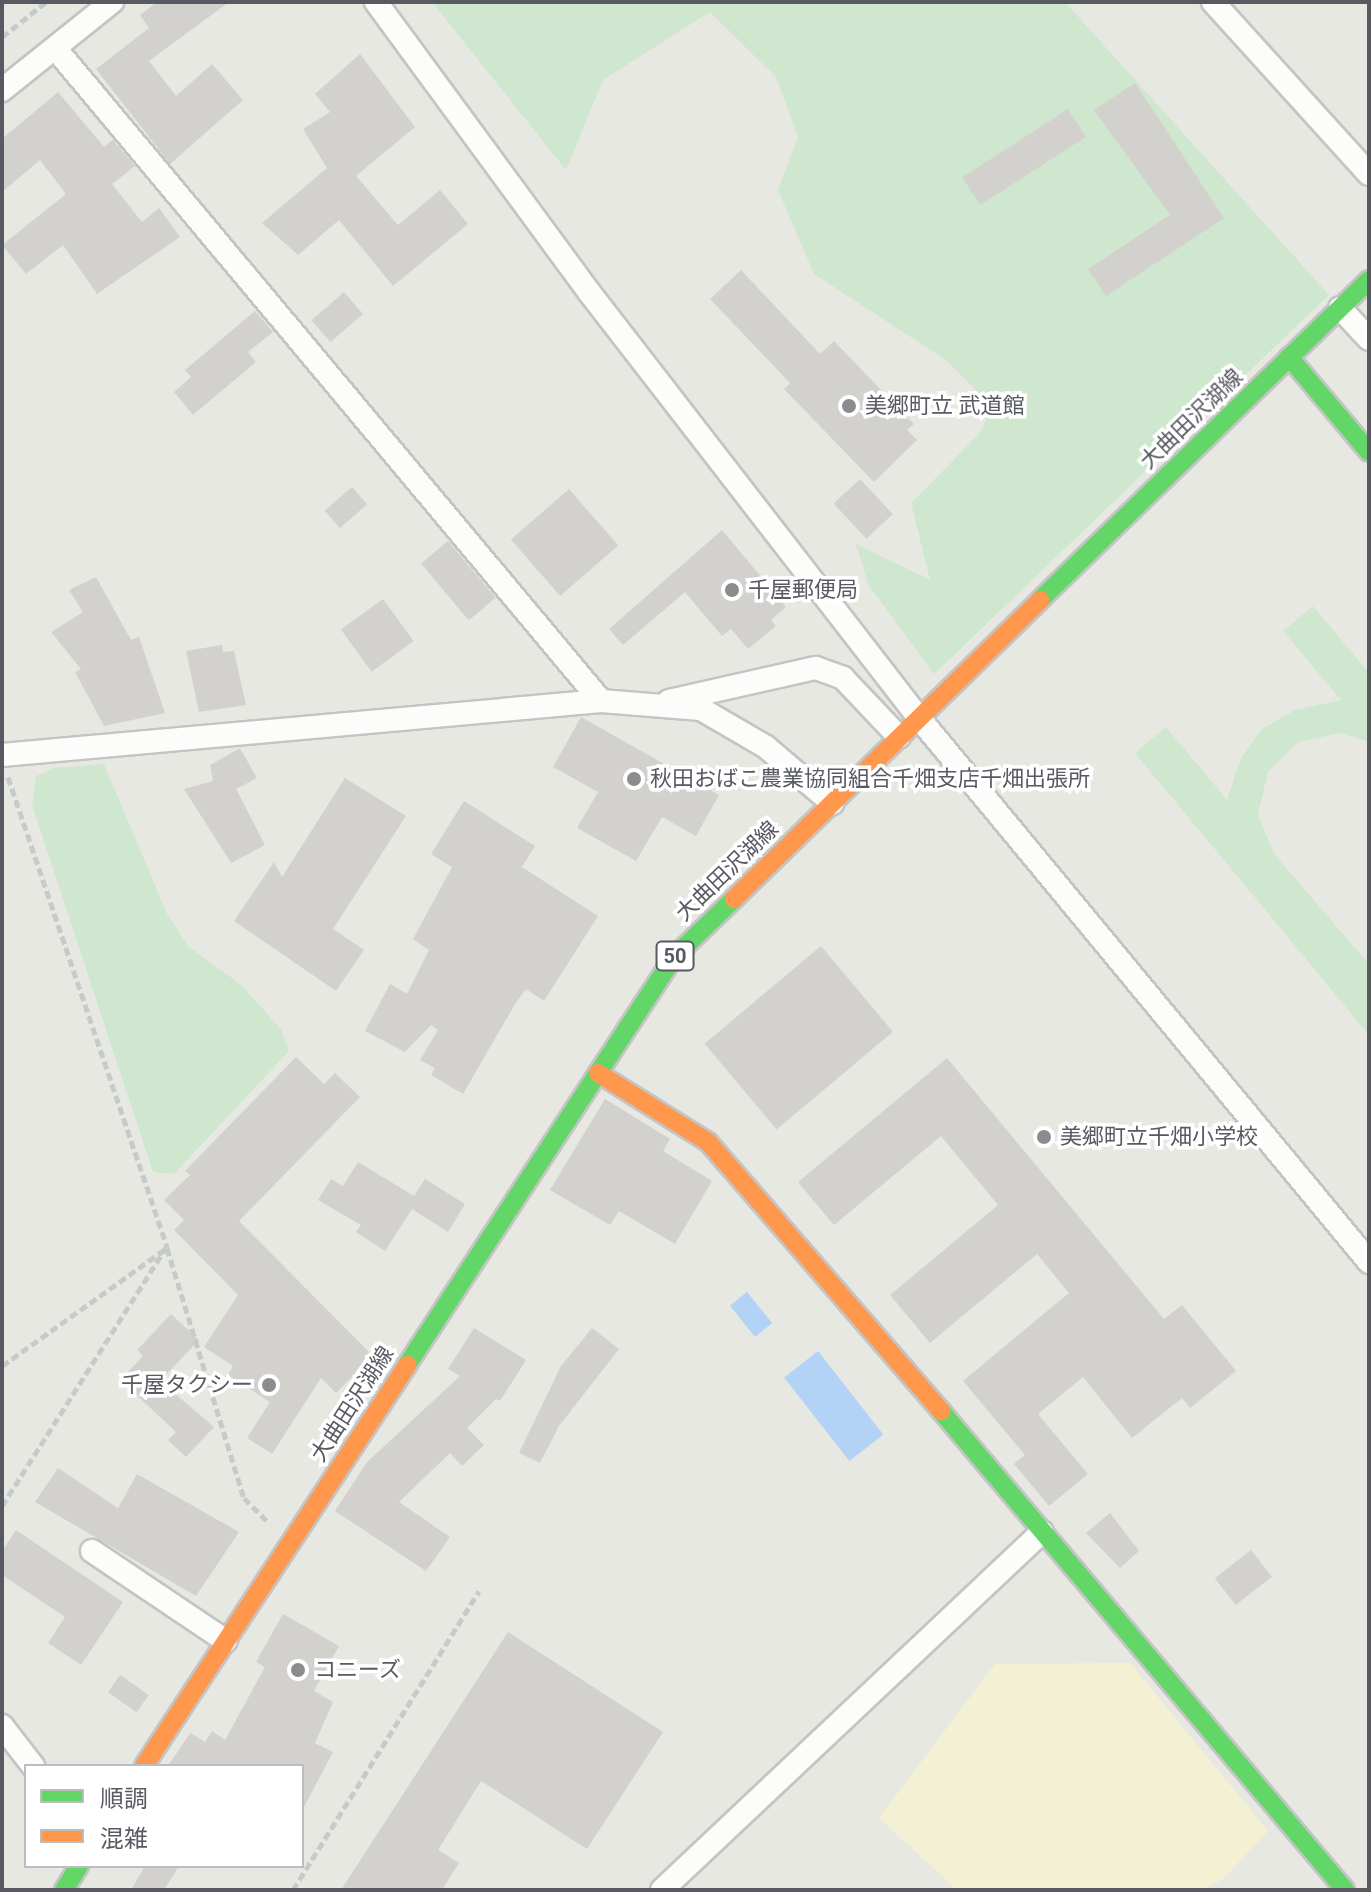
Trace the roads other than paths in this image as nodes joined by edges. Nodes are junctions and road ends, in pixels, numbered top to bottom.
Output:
1 (112, 2) edge
2 (376, 2) edge
3 (1213, 2) edge
4 (55, 48) junction
5 (2, 90) edge
6 (1369, 174) edge
7 (1369, 280) edge
8 (1340, 308) junction
9 (1369, 339) edge
10 (1289, 357) junction
11 (1369, 452) edge
12 (601, 701) junction
13 (652, 705) junction
14 (919, 718) junction
15 (899, 737) junction
16 (4, 764) edge
17 (832, 803) junction
18 (598, 1073) junction
19 (1369, 1262) edge
20 (1042, 1532) junction
21 (92, 1551) dead end
22 (226, 1641) junction
23 (2, 1726) edge
24 (31, 1764) edge
25 (145, 1764) edge
26 (78, 1868) edge
27 (64, 1890) edge
28 (662, 1890) edge
29 (1345, 1890) edge

1 - 4 street
2 - 14 street
3 - 6 street
4 - 5 street
4 - 12 street
7 - 8 main road, 大曲田沢湖線 / 50
8 - 9 street
8 - 10 main road, 大曲田沢湖線 / 50
10 - 11 main road
10 - 14 main road, 大曲田沢湖線 / 50
12 - 13 street
12 - 16 street
13 - 15 street
13 - 17 street
14 - 15 main road, 大曲田沢湖線 / 50
14 - 19 street
15 - 17 main road, 大曲田沢湖線 / 50
17 - 18 main road, 大曲田沢湖線 / 50
18 - 20 main road
18 - 22 main road, 大曲田沢湖線 / 50
20 - 28 street
20 - 29 main road
21 - 22 street
22 - 25 main road, 大曲田沢湖線 / 50
23 - 24 street
26 - 27 main road

